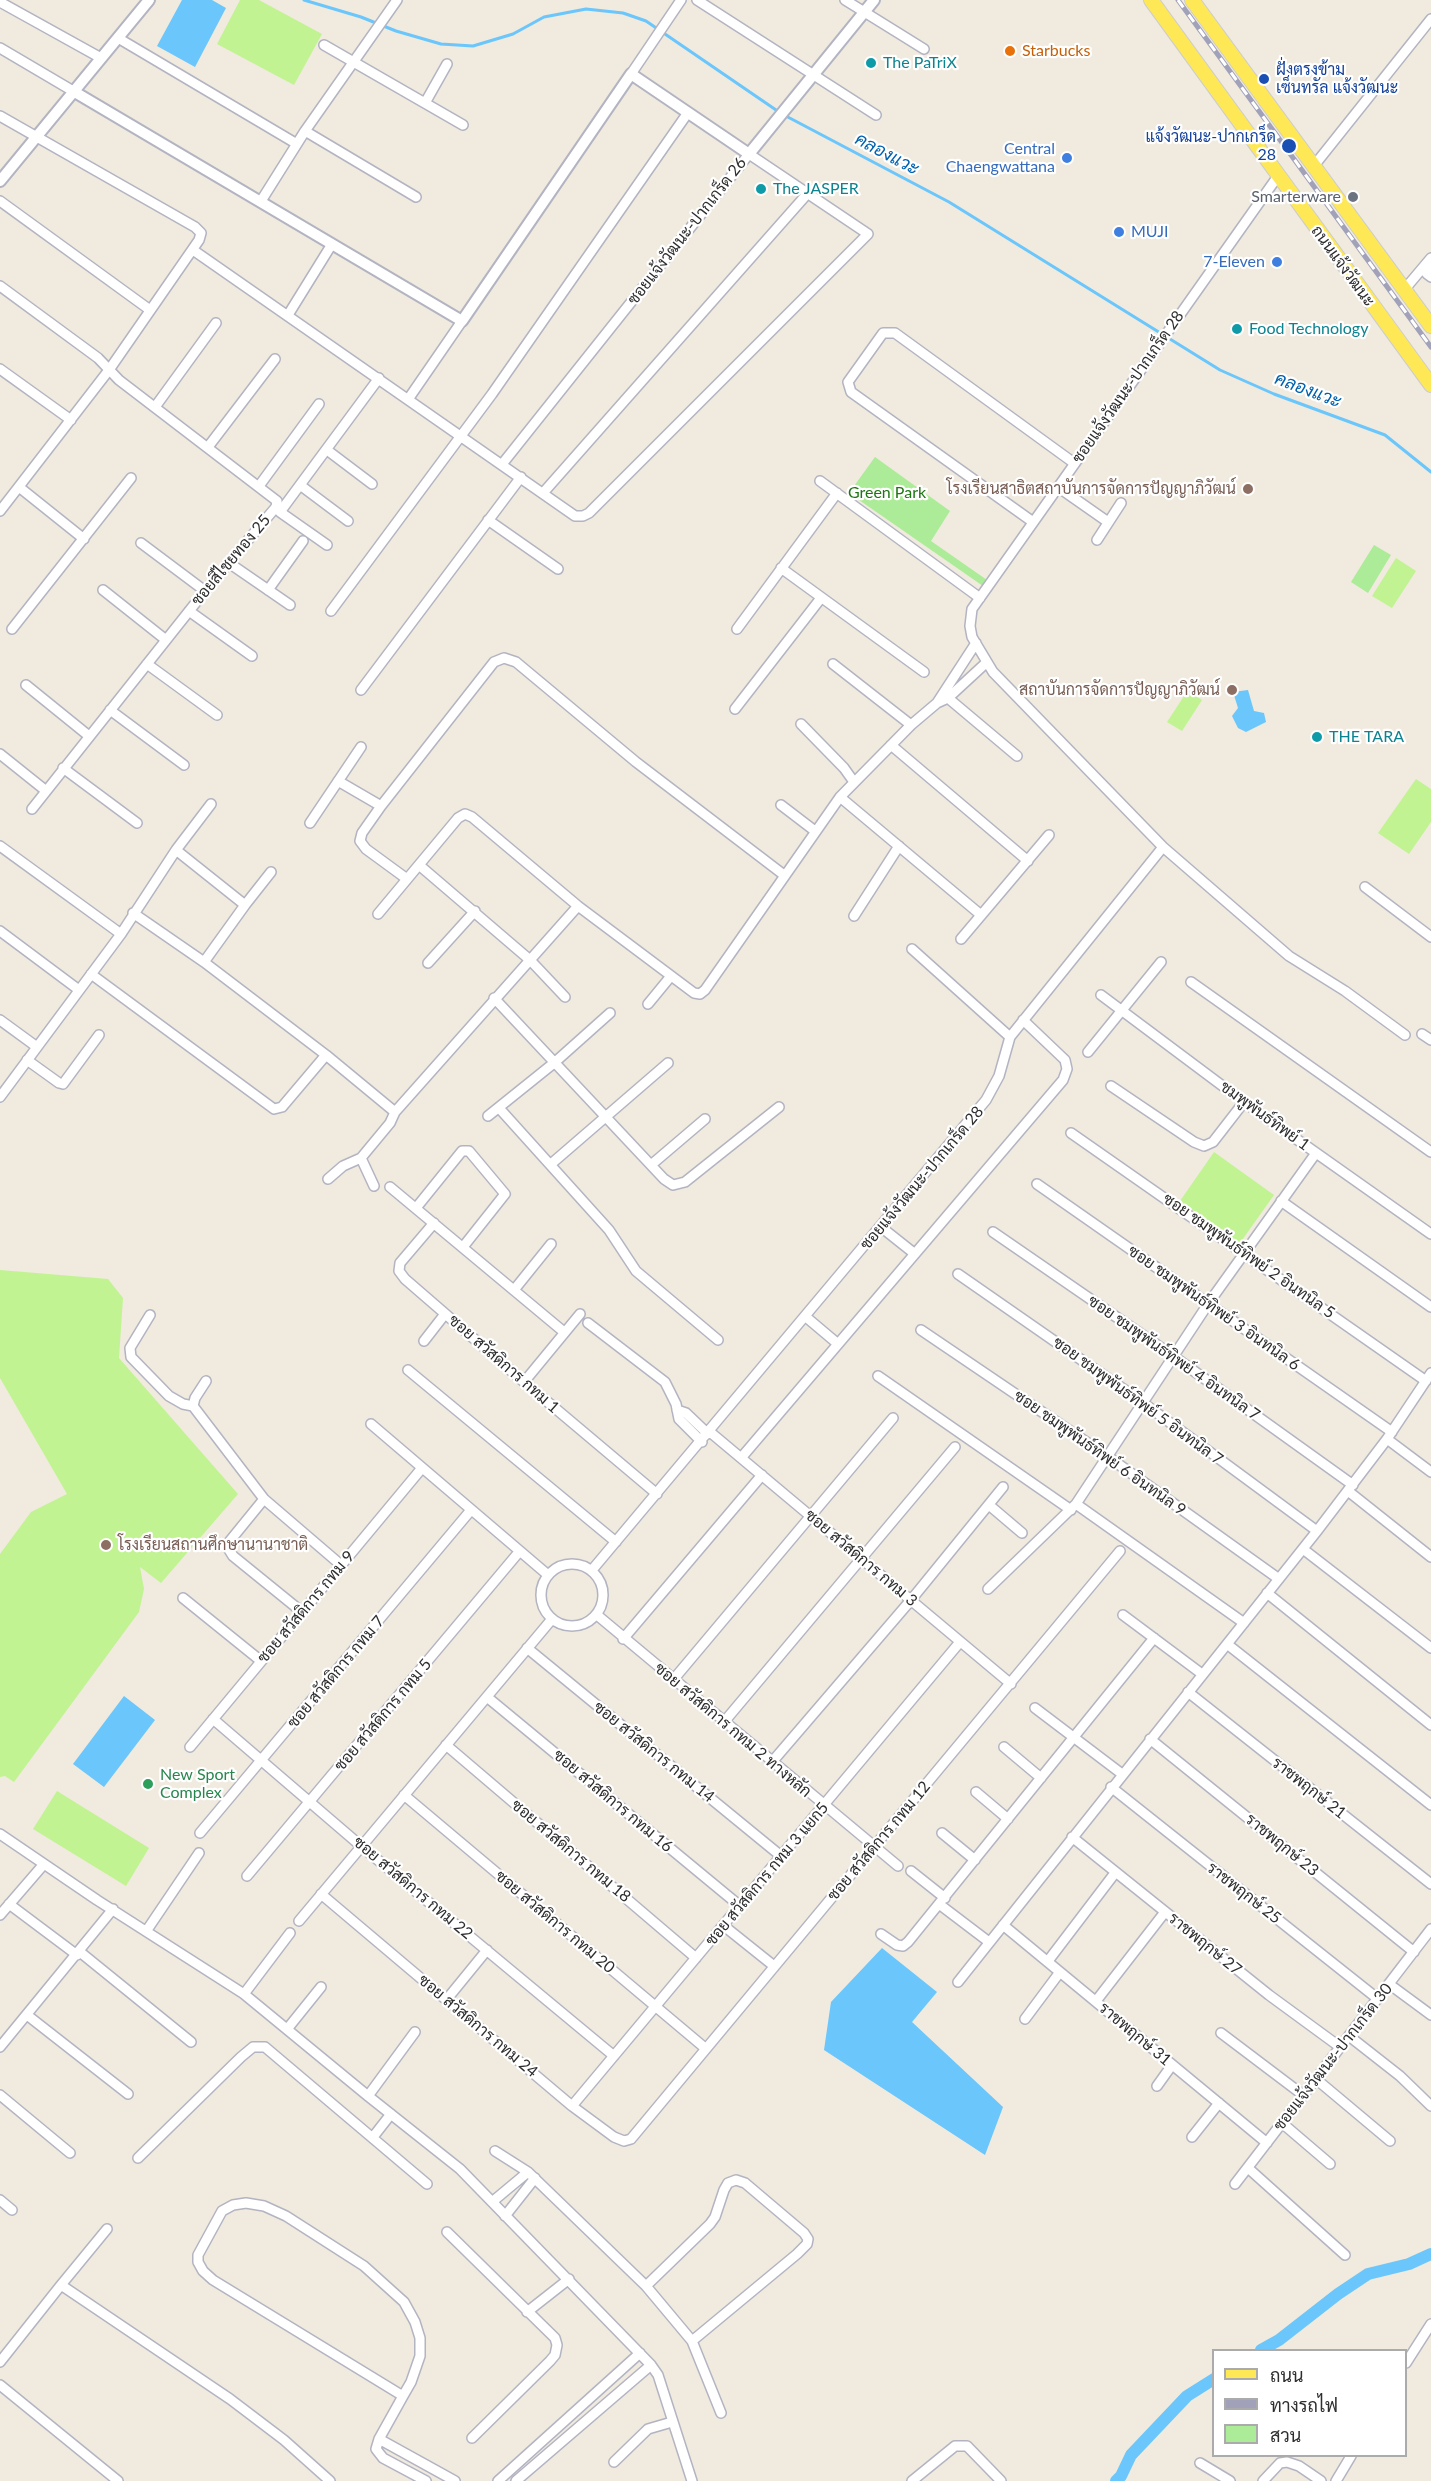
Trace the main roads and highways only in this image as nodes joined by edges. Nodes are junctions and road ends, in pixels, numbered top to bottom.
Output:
1 (1151, 0) edge
2 (1192, 0) edge
3 (1431, 326) edge
4 (1431, 385) edge

1 - 4 main road, ถนนแจ้งวัฒนะ
2 - 3 main road, ถนนแจ้งวัฒนะ

